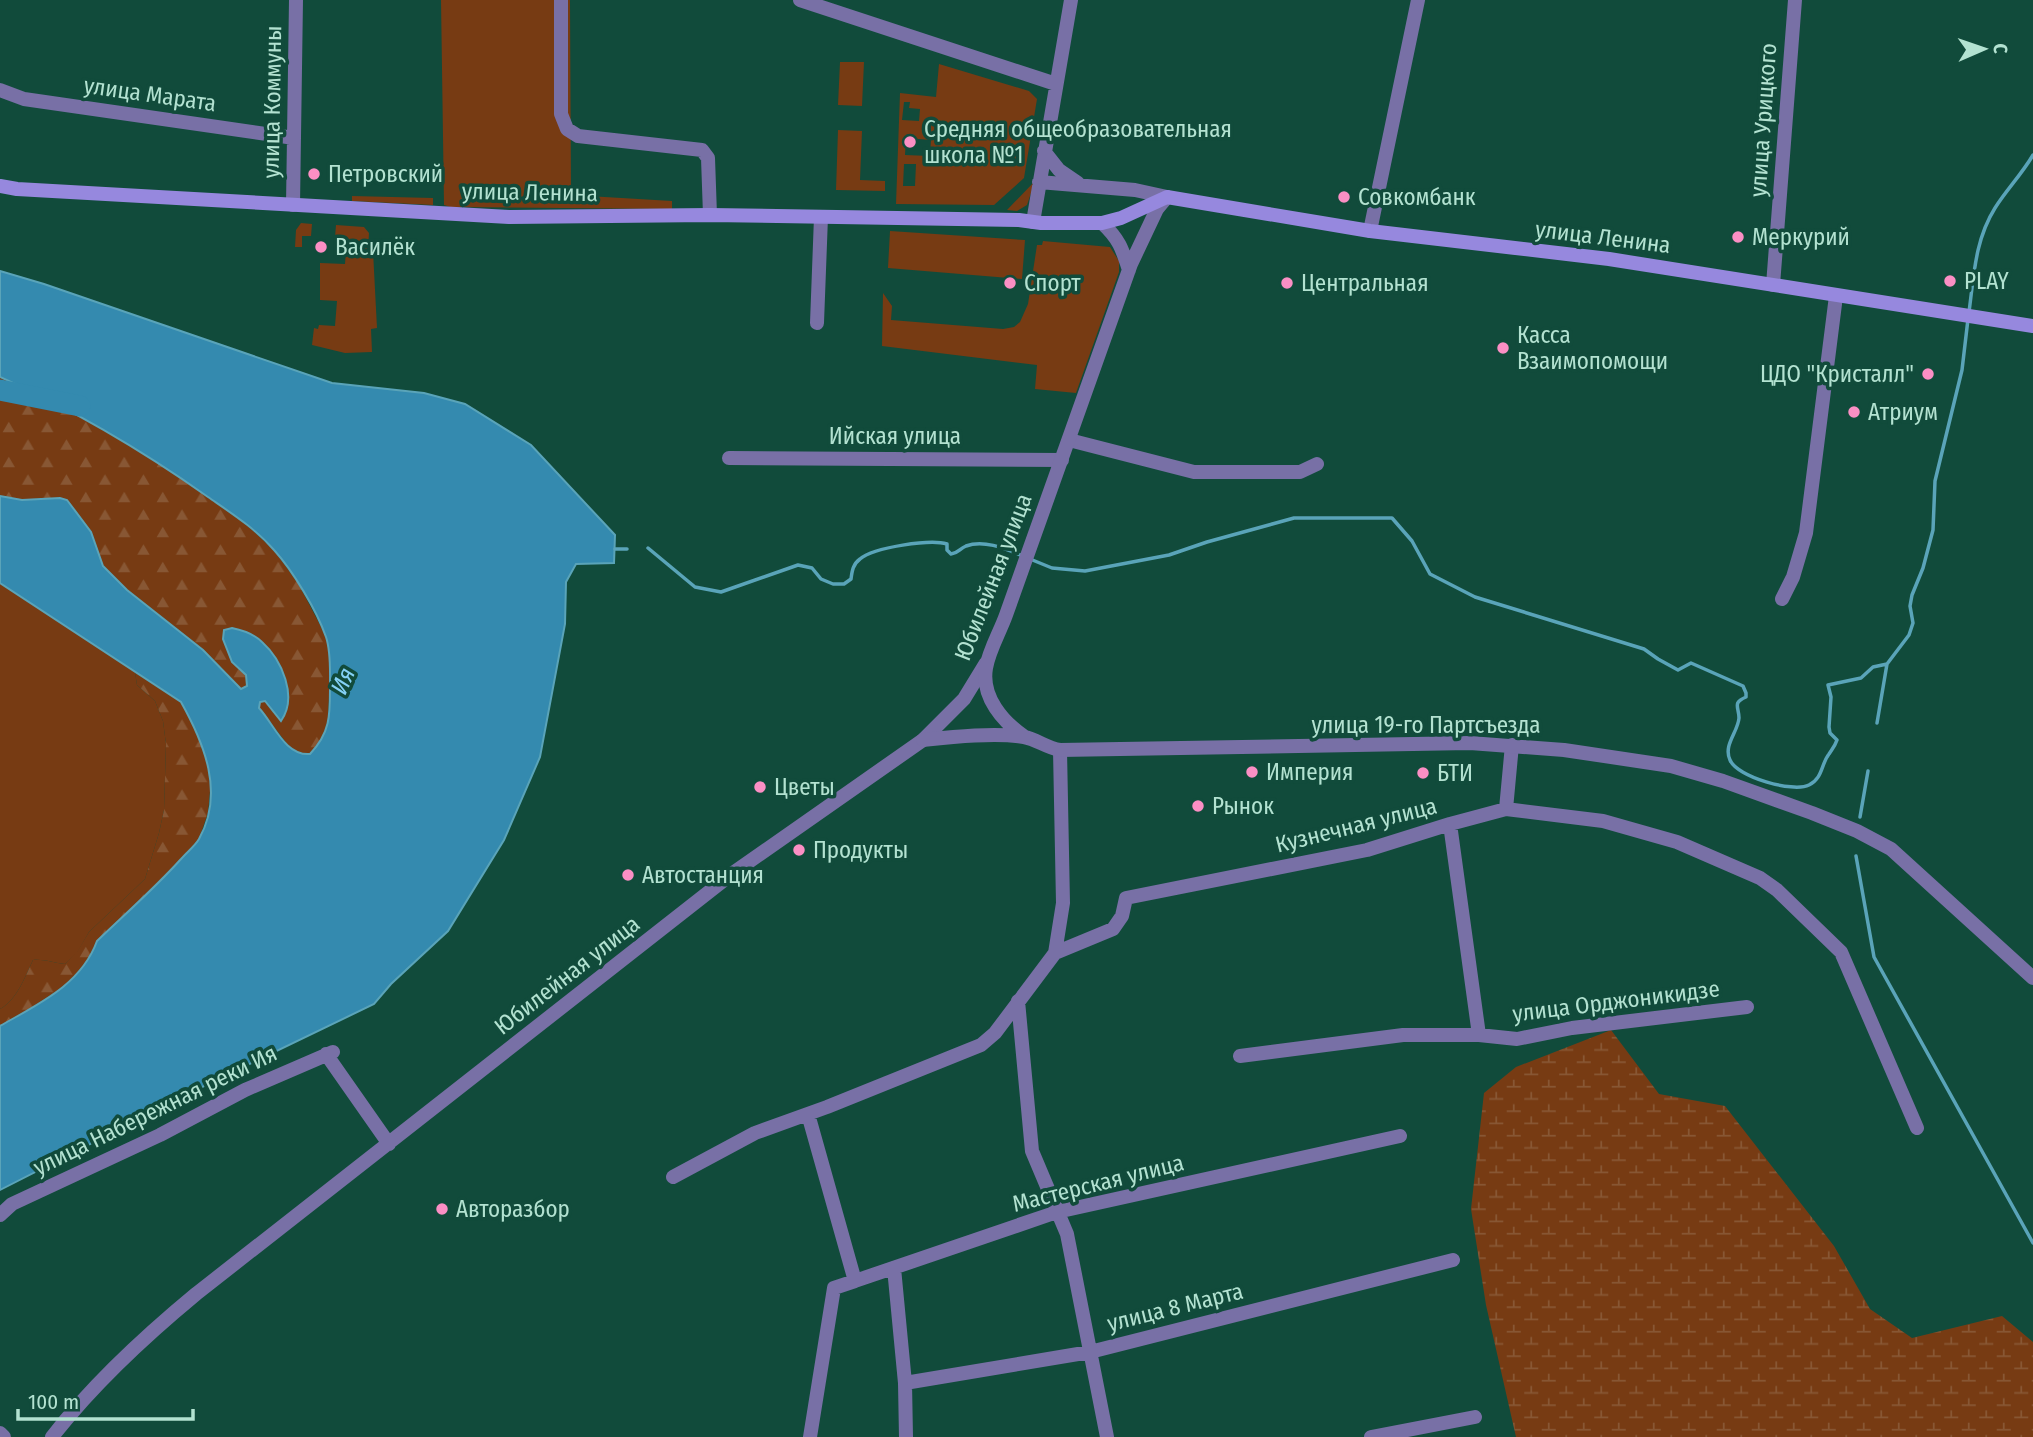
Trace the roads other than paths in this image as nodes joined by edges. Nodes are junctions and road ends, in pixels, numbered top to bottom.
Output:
1 (296, 0) edge
2 (561, 0) edge
3 (800, 0) edge
4 (1071, 0) edge
5 (1418, 0) edge
6 (1794, 0) edge
7 (837, 5) edge
8 (1056, 83) junction
9 (0, 90) edge
10 (294, 138) junction
11 (1044, 151) junction
12 (1039, 182) junction
13 (1081, 185) junction
14 (0, 186) edge
15 (1123, 189) junction
16 (1167, 197) junction
17 (293, 205) junction
18 (710, 215) junction
19 (821, 217) junction
20 (1121, 218) junction
21 (1026, 221) junction
22 (1102, 223) junction
23 (1370, 231) junction
24 (1129, 270) junction
25 (1773, 285) junction
26 (1836, 296) junction
27 (817, 323) dead end
28 (2032, 324) edge
29 (1069, 440) junction
30 (729, 458) dead end
31 (1062, 460) junction
32 (1317, 464) dead end
33 (1783, 598) dead end
34 (988, 658) junction
35 (1026, 737) junction
36 (923, 740) junction
37 (1512, 745) junction
38 (1060, 750) junction
39 (1506, 809) junction
40 (1450, 824) junction
41 (1055, 953) junction
42 (2033, 978) edge
43 (1018, 1001) junction
44 (1747, 1007) dead end
45 (1479, 1035) junction
46 (1240, 1055) dead end
47 (808, 1114) junction
48 (1917, 1128) dead end
49 (1399, 1136) dead end
50 (389, 1144) junction
51 (673, 1178) dead end
52 (1057, 1212) junction
53 (0, 1215) edge
54 (1453, 1260) dead end
55 (894, 1268) junction
56 (855, 1281) junction
57 (1090, 1352) junction
58 (905, 1383) junction
59 (1475, 1417) dead end
60 (0, 1433) edge
61 (4, 1437) edge
62 (52, 1437) edge
63 (810, 1437) edge
64 (906, 1437) edge
65 (1107, 1437) edge
66 (1371, 1437) edge

1 - 10 street, улица Коммуны
2 - 18 street
3 - 7 street
4 - 8 street
5 - 23 street
6 - 25 street, улица Урицкого
7 - 8 street
8 - 11 street
9 - 10 street, улица Марата
10 - 17 street, улица Коммуны
11 - 12 street
11 - 13 street
12 - 13 street
12 - 21 street
13 - 15 street
14 - 17 main road, улица Ленина
15 - 16 street
15 - 20 street
16 - 20 main road, улица Ленина
16 - 23 main road, улица Ленина
16 - 24 street, Юбилейная улица
17 - 18 main road, улица Ленина
18 - 19 main road, улица Ленина
19 - 21 main road, улица Ленина
19 - 27 street
20 - 22 main road, улица Ленина
21 - 22 main road, улица Ленина
22 - 24 street
23 - 25 main road, улица Ленина
24 - 29 street, Юбилейная улица
25 - 26 main road, улица Ленина
26 - 28 main road, улица Ленина
26 - 33 street
29 - 31 street, Юбилейная улица
29 - 32 street
30 - 31 street, Ийская улица
31 - 34 street, Юбилейная улица
34 - 35 street
34 - 36 street, Юбилейная улица
35 - 36 street, улица 19-го Партсъезда
35 - 38 street, улица 19-го Партсъезда
36 - 50 street, Юбилейная улица
37 - 38 street, улица 19-го Партсъезда
37 - 39 street
37 - 42 street, улица 19-го Партсъезда
38 - 41 street
39 - 40 street, Кузнечная улица
39 - 48 street, Кузнечная улица
40 - 41 street, Кузнечная улица
40 - 45 street
41 - 43 street
43 - 47 street
43 - 52 street
44 - 45 street, улица Орджоникидзе
45 - 46 street, улица Орджоникидзе
47 - 51 street
47 - 56 street
49 - 52 street, Мастерская улица
50 - 53 street, улица Набережная реки Ия
50 - 62 street, Юбилейная улица
52 - 55 street, Мастерская улица
52 - 57 street
54 - 57 street, улица 8 Марта
55 - 56 street, Мастерская улица
55 - 58 street
56 - 63 street
57 - 58 street, улица 8 Марта
57 - 65 street
58 - 64 street
59 - 66 street
60 - 61 street

